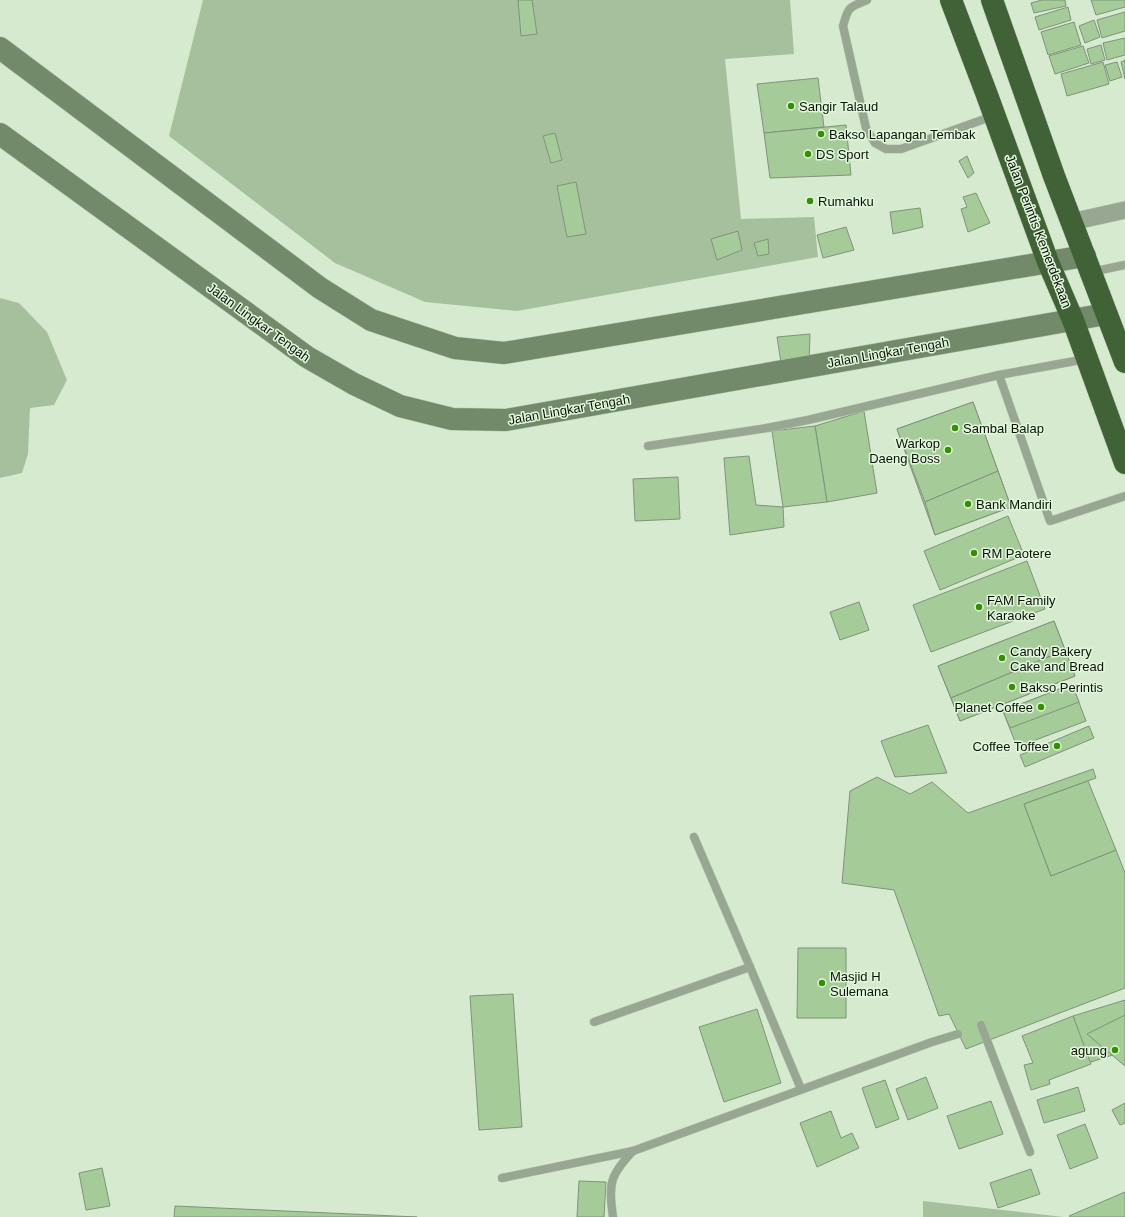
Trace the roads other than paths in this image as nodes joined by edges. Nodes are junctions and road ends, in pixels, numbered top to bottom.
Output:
1 (867, 0) edge
2 (951, 0) edge
3 (992, 0) edge
4 (0, 48) edge
5 (994, 116) junction
6 (0, 134) edge
7 (1125, 210) edge
8 (1071, 222) junction
9 (1048, 262) junction
10 (1088, 264) junction
11 (1125, 265) edge
12 (1106, 314) junction
13 (1073, 320) junction
14 (1087, 359) junction
15 (1125, 362) edge
16 (999, 375) junction
17 (648, 446) dead end
18 (1125, 463) edge
19 (1125, 496) edge
20 (694, 837) dead end
21 (750, 967) junction
22 (594, 1022) dead end
23 (981, 1025) dead end
24 (958, 1034) dead end
25 (801, 1090) junction
26 (633, 1151) junction
27 (1030, 1152) dead end
28 (502, 1178) dead end
29 (613, 1217) edge

1 - 5 lane
2 - 5 highway, Jalan Perintis Kemerdekaan
3 - 8 highway
4 - 9 main road
5 - 9 highway, Jalan Perintis Kemerdekaan
6 - 13 main road, Jalan Lingkar Tengah
7 - 8 street
8 - 10 highway
9 - 10 main road
9 - 13 highway, Jalan Perintis Kemerdekaan
10 - 11 lane
10 - 12 highway
12 - 13 main road, Jalan Lingkar Tengah
12 - 15 highway
13 - 14 highway, Jalan Perintis Kemerdekaan
14 - 16 lane
14 - 18 highway, Jalan Perintis Kemerdekaan
16 - 17 lane
16 - 19 lane
20 - 21 lane
21 - 22 lane
21 - 25 lane
23 - 27 lane
24 - 25 lane
25 - 26 lane
26 - 28 lane
26 - 29 lane

